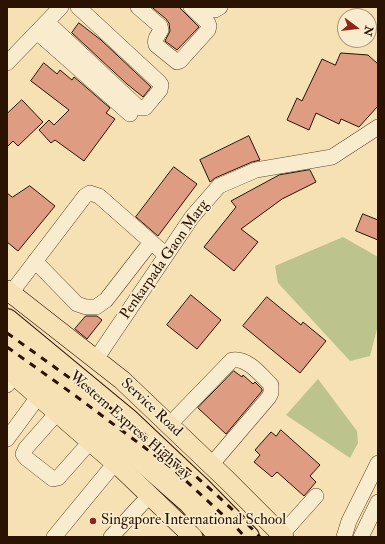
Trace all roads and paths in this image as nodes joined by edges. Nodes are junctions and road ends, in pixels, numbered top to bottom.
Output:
1 (61, 7) edge
2 (78, 7) edge
3 (138, 7) edge
4 (191, 7) edge
5 (210, 7) edge
6 (220, 7) edge
7 (42, 27) junction
8 (7, 63) edge
9 (130, 114) dead end
10 (378, 127) edge
11 (151, 242) junction
12 (166, 255) junction
13 (35, 261) junction
14 (9, 292) edge
15 (106, 300) junction
16 (125, 316) junction
17 (7, 320) edge
18 (7, 345) edge
19 (96, 359) junction
20 (9, 376) edge
21 (38, 396) junction
22 (57, 413) junction
23 (169, 425) junction
24 (7, 439) edge
25 (90, 442) junction
26 (378, 463) edge
27 (212, 465) junction
28 (118, 466) junction
29 (150, 495) junction
30 (316, 496) dead end
31 (378, 502) edge
32 (283, 535) edge
33 (54, 537) edge
34 (65, 537) edge
35 (111, 537) edge
36 (193, 537) edge
37 (221, 537) edge
38 (248, 537) edge
39 (344, 537) edge
40 (361, 537) edge

1 - 7 street
2 - 7 street
3 - 4 street
5 - 6 street
7 - 8 street
7 - 9 street
10 - 12 street, Penkarpada Gaon Marg
11 - 12 street
11 - 13 street
11 - 15 street
12 - 16 street, Penkarpada Gaon Marg
13 - 14 street
13 - 15 street
14 - 19 main road, Service Road
15 - 16 street
16 - 19 street, Penkarpada Gaon Marg
17 - 38 highway, Western Express Highway
18 - 37 highway, Western Express Highway
19 - 23 main road, Service Road
20 - 21 main road
21 - 22 main road
21 - 24 street
22 - 25 main road
22 - 25 street
23 - 27 main road, Service Road
23 - 27 street
25 - 28 main road
26 - 39 street
27 - 32 main road, Service Road
28 - 29 main road
28 - 33 street
28 - 34 street
29 - 35 street
29 - 36 main road
30 - 32 street
31 - 40 street

